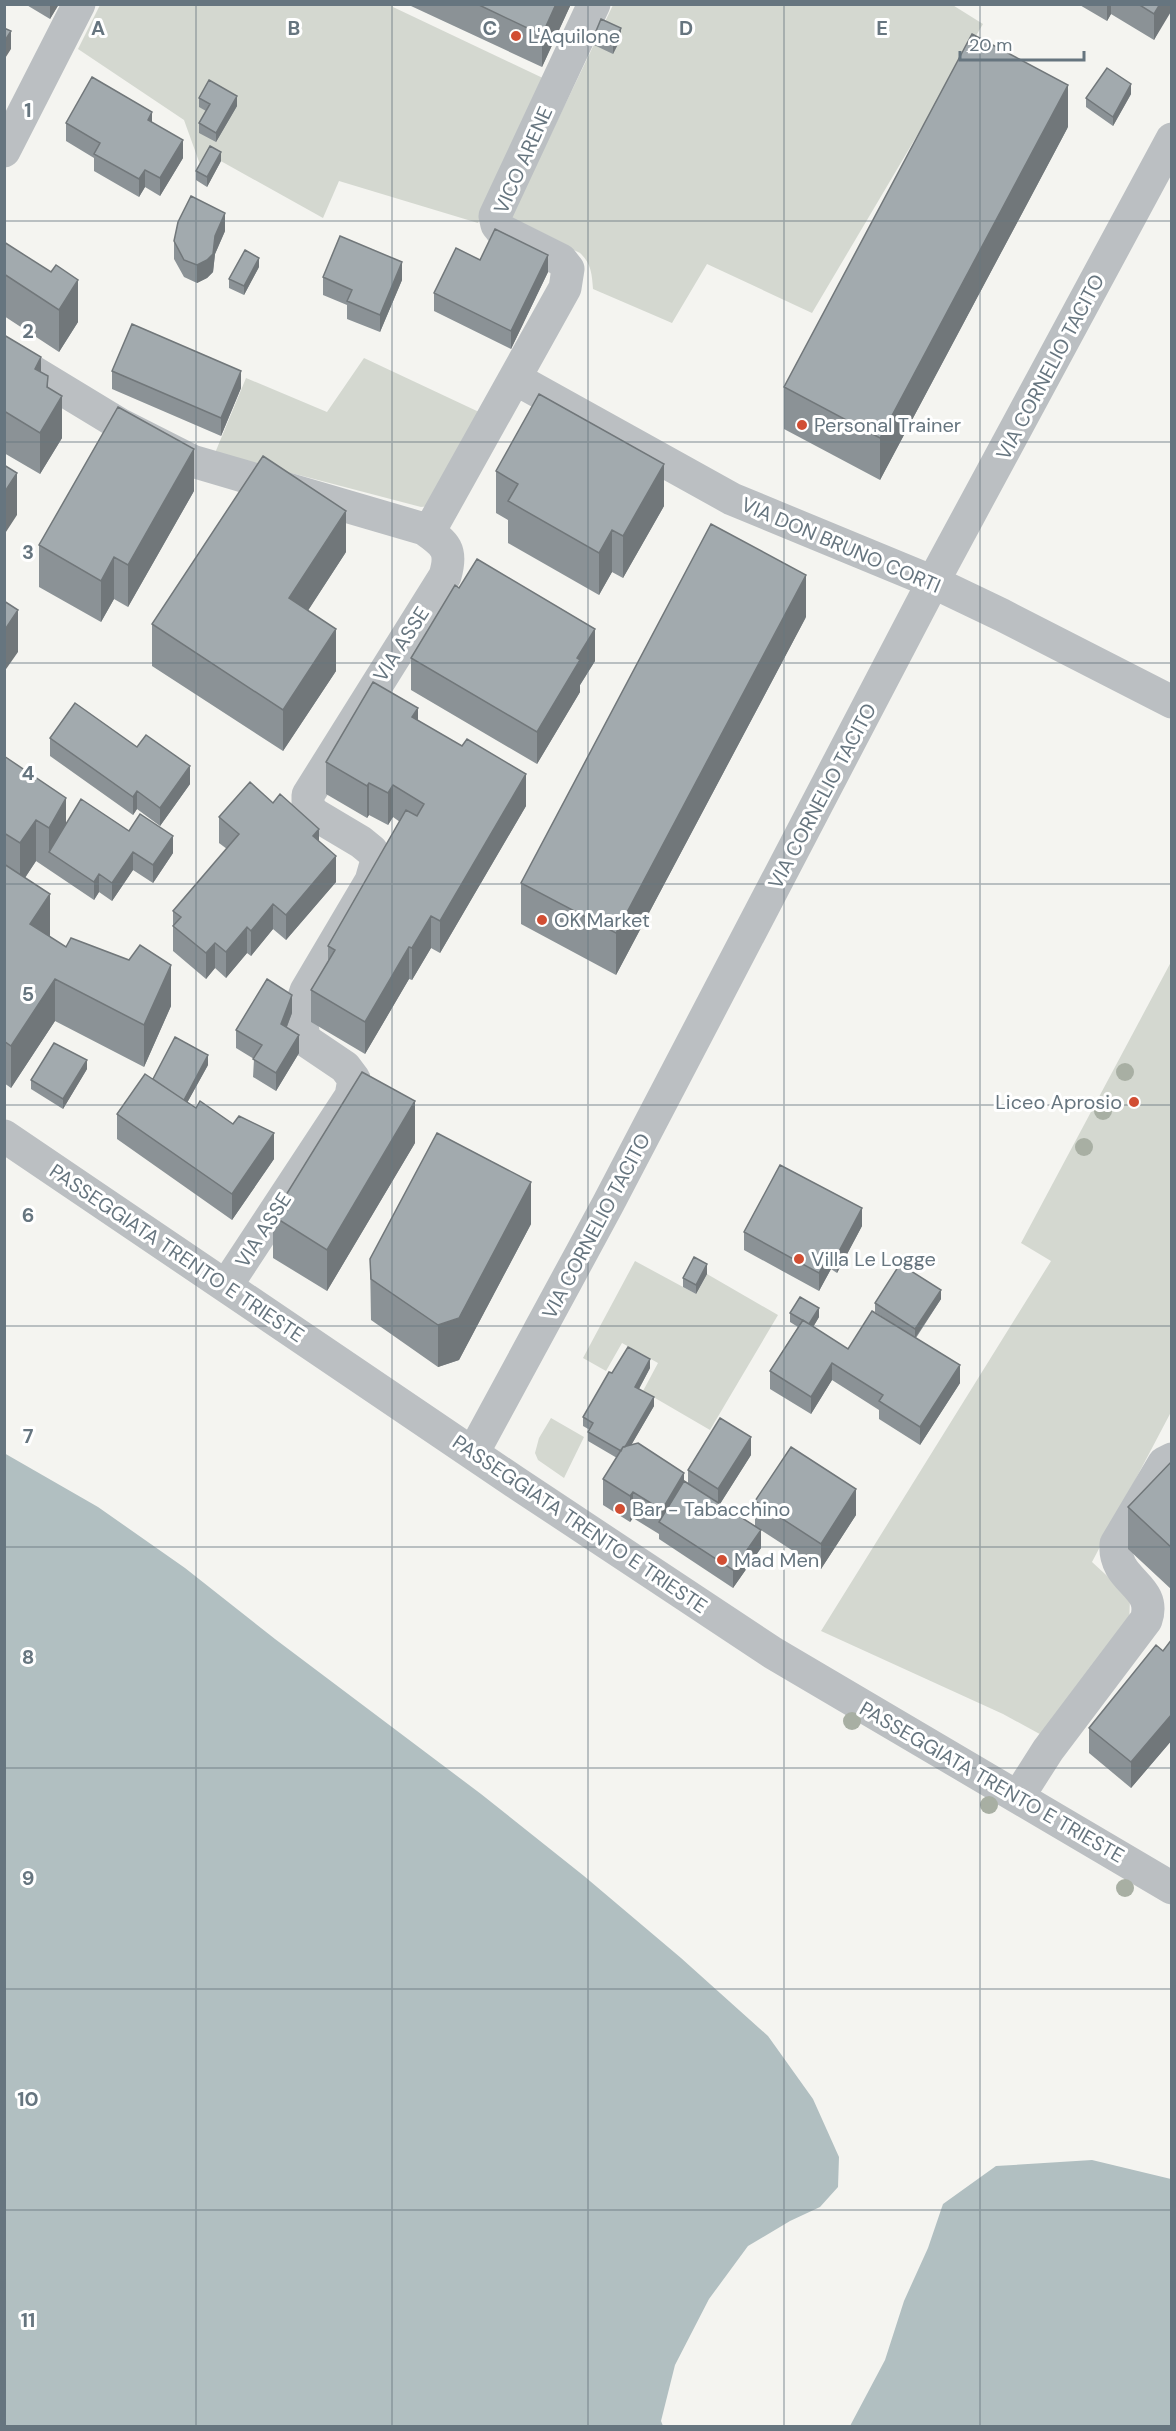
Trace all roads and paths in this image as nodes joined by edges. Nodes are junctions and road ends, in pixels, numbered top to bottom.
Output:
1 (79, 4) edge
2 (594, 4) edge
3 (1172, 139) edge
4 (4, 151) edge
5 (4, 354) edge
6 (516, 379) junction
7 (424, 529) junction
8 (933, 582) junction
9 (1172, 702) edge
10 (4, 1136) edge
11 (226, 1286) junction
12 (474, 1453) junction
13 (1172, 1459) edge
14 (1018, 1797) junction
15 (1172, 1888) edge

1 - 4 street
2 - 6 street, VICO ARENE
3 - 8 street, VIA CORNELIO TACITO
5 - 7 street
6 - 7 street
6 - 8 street, VIA DON BRUNO CORTI
7 - 11 street, VIA ASSE
8 - 9 street, VIA DON BRUNO CORTI
8 - 12 street, VIA CORNELIO TACITO
10 - 11 street, PASSEGGIATA TRENTO E TRIESTE
11 - 12 street, PASSEGGIATA TRENTO E TRIESTE
12 - 14 street, PASSEGGIATA TRENTO E TRIESTE
13 - 14 street
14 - 15 street, PASSEGGIATA TRENTO E TRIESTE

